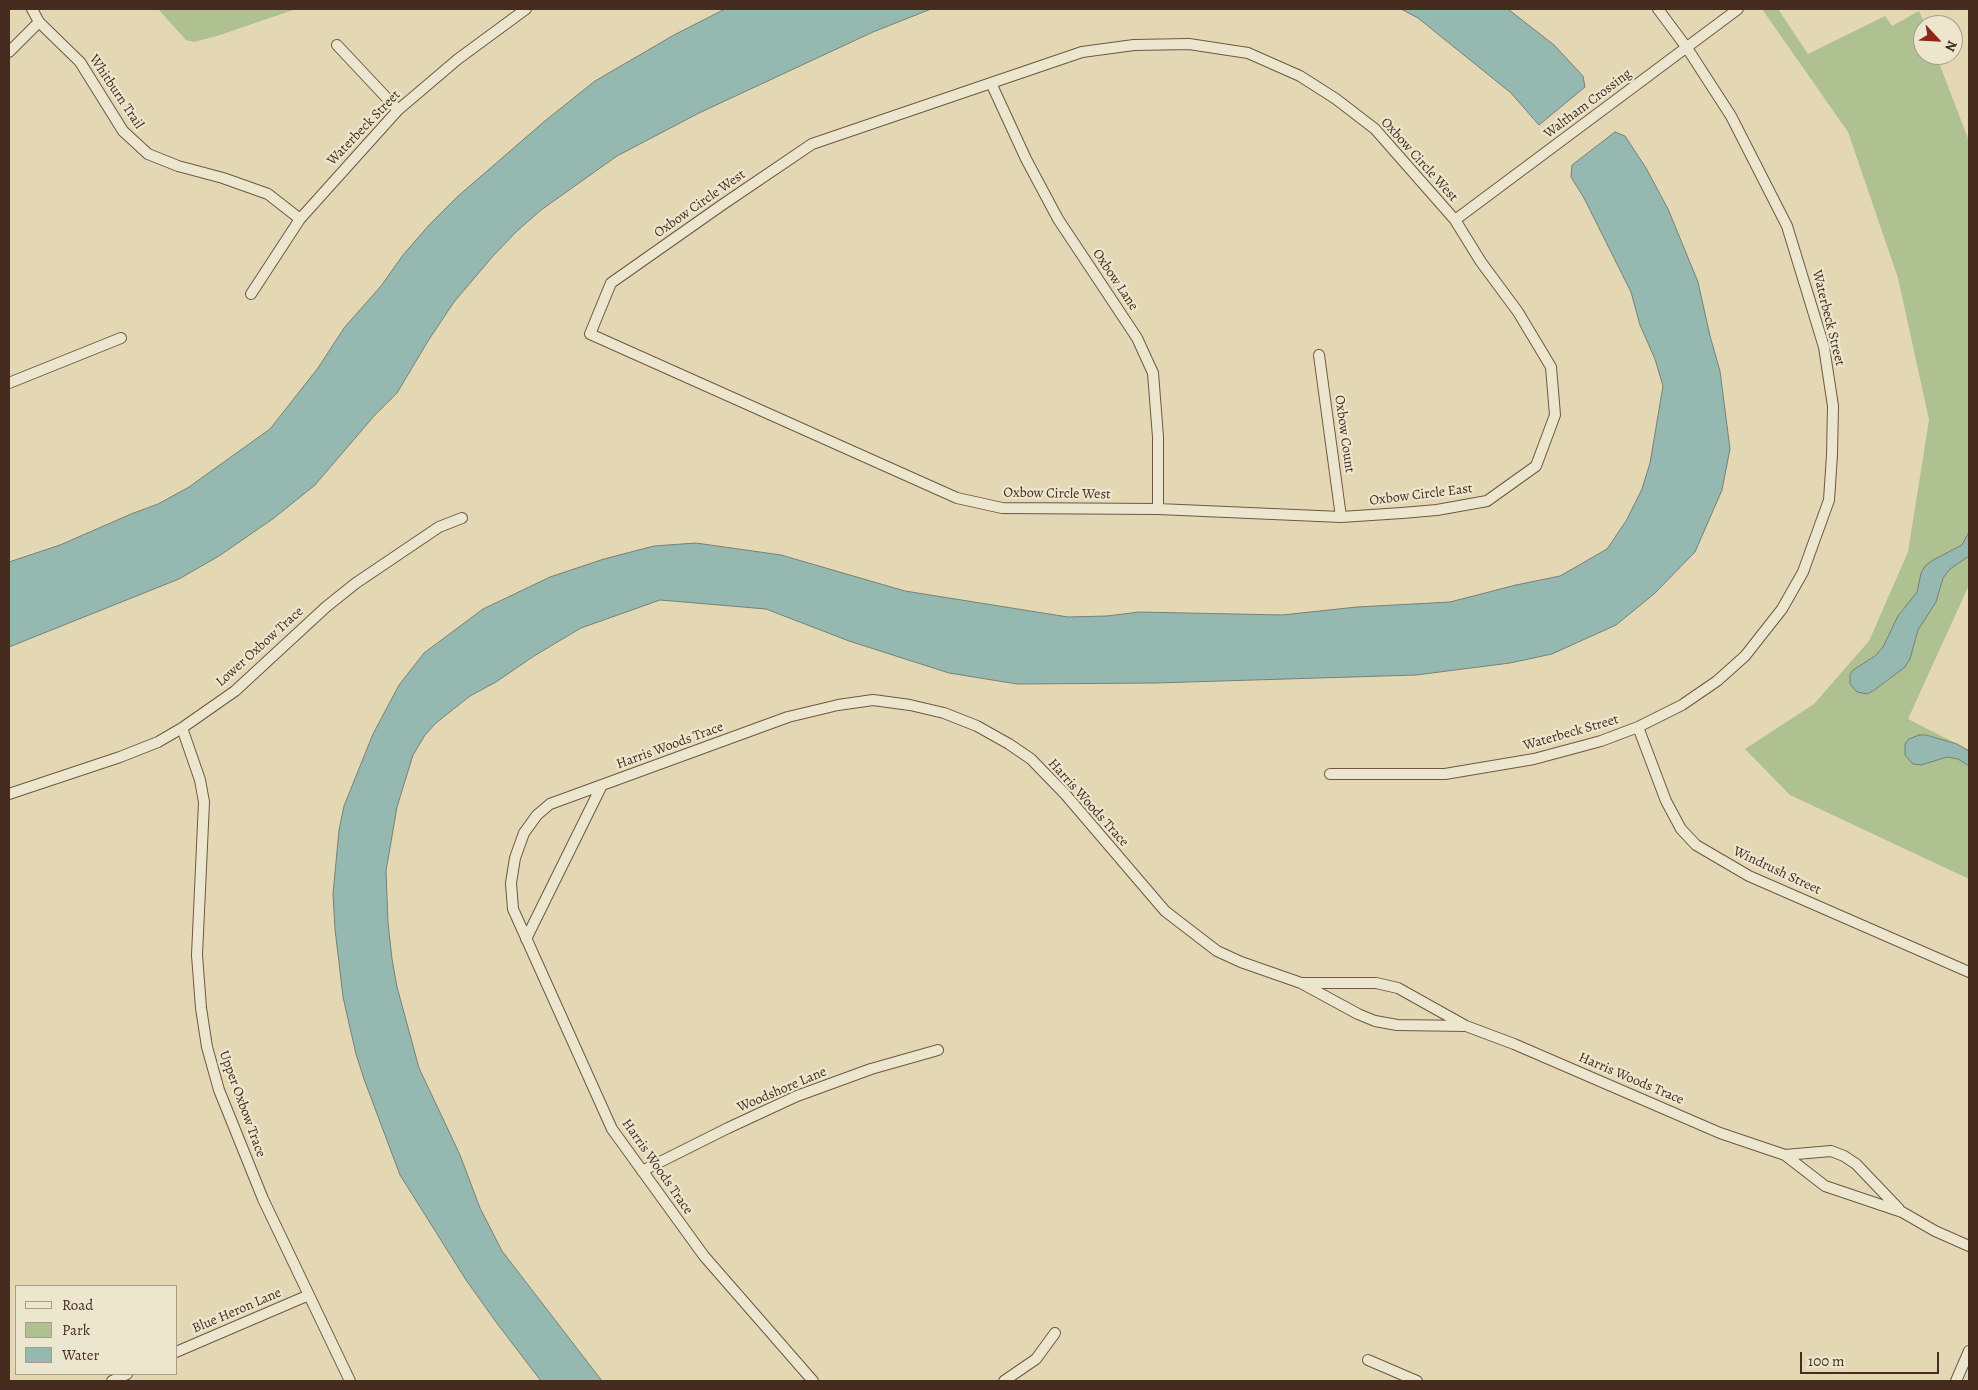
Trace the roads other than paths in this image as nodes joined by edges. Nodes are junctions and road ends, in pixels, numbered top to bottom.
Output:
1 (32, 9) edge
2 (526, 9) edge
3 (1658, 9) edge
4 (1738, 9) edge
5 (39, 22) junction
6 (337, 45) dead end
7 (1687, 48) junction
8 (9, 52) edge
9 (991, 83) junction
10 (398, 110) junction
11 (300, 219) junction
12 (1455, 220) junction
13 (251, 294) dead end
14 (121, 338) dead end
15 (1319, 355) dead end
16 (9, 383) edge
17 (1158, 509) junction
18 (1231, 512) joint
19 (1341, 517) junction
20 (462, 518) dead end
21 (1638, 727) junction
22 (182, 728) junction
23 (1330, 774) dead end
24 (602, 785) junction
25 (9, 794) edge
26 (526, 939) junction
27 (1969, 972) edge
28 (1301, 984) junction
29 (1466, 1026) junction
30 (938, 1050) dead end
31 (1786, 1155) junction
32 (642, 1171) junction
33 (1902, 1212) junction
34 (1969, 1246) edge
35 (309, 1295) junction
36 (1055, 1332) dead end
37 (178, 1351) edge
38 (1969, 1351) edge
39 (1368, 1360) dead end
40 (125, 1375) edge
41 (112, 1381) edge
42 (350, 1381) edge
43 (813, 1381) edge
44 (1004, 1381) edge
45 (1416, 1381) edge
46 (1956, 1381) edge

1 - 5 street, Whitburn Trail
2 - 10 street, Waterbeck Street
3 - 7 street, Waterbeck Street
4 - 7 street, Waltham Crossing
5 - 8 street
5 - 11 street, Whitburn Trail
6 - 10 street
7 - 12 street, Waltham Crossing
7 - 21 street, Waterbeck Street
9 - 12 street, Oxbow Circle West
9 - 17 street, Oxbow Lane
9 - 17 street, Oxbow Circle West
10 - 11 street, Waterbeck Street
11 - 13 street, Waterbeck Street
12 - 19 street, Oxbow Circle East
14 - 16 street
15 - 19 street, Oxbow Count
17 - 18 street, Oxbow Circle West
18 - 19 street, Oxbow Circle East
20 - 22 street, Lower Oxbow Trace
21 - 23 street, Waterbeck Street
21 - 27 street, Windrush Street
22 - 25 street, Lower Oxbow Trace
22 - 35 street, Upper Oxbow Trace
24 - 26 street
24 - 26 street, Harris Woods Trace
24 - 28 street, Harris Woods Trace
26 - 32 street, Harris Woods Trace
28 - 29 street, Harris Woods Trace
28 - 29 street, Harris Woods Trace
29 - 31 street, Harris Woods Trace
30 - 32 street, Woodshore Lane
31 - 33 street, Harris Woods Trace
31 - 33 street, Harris Woods Trace
32 - 43 street, Harris Woods Trace
33 - 34 street, Harris Woods Trace
35 - 37 street, Blue Heron Lane
35 - 42 street, Upper Oxbow Trace
36 - 44 street
38 - 46 street
39 - 45 street
40 - 41 street

